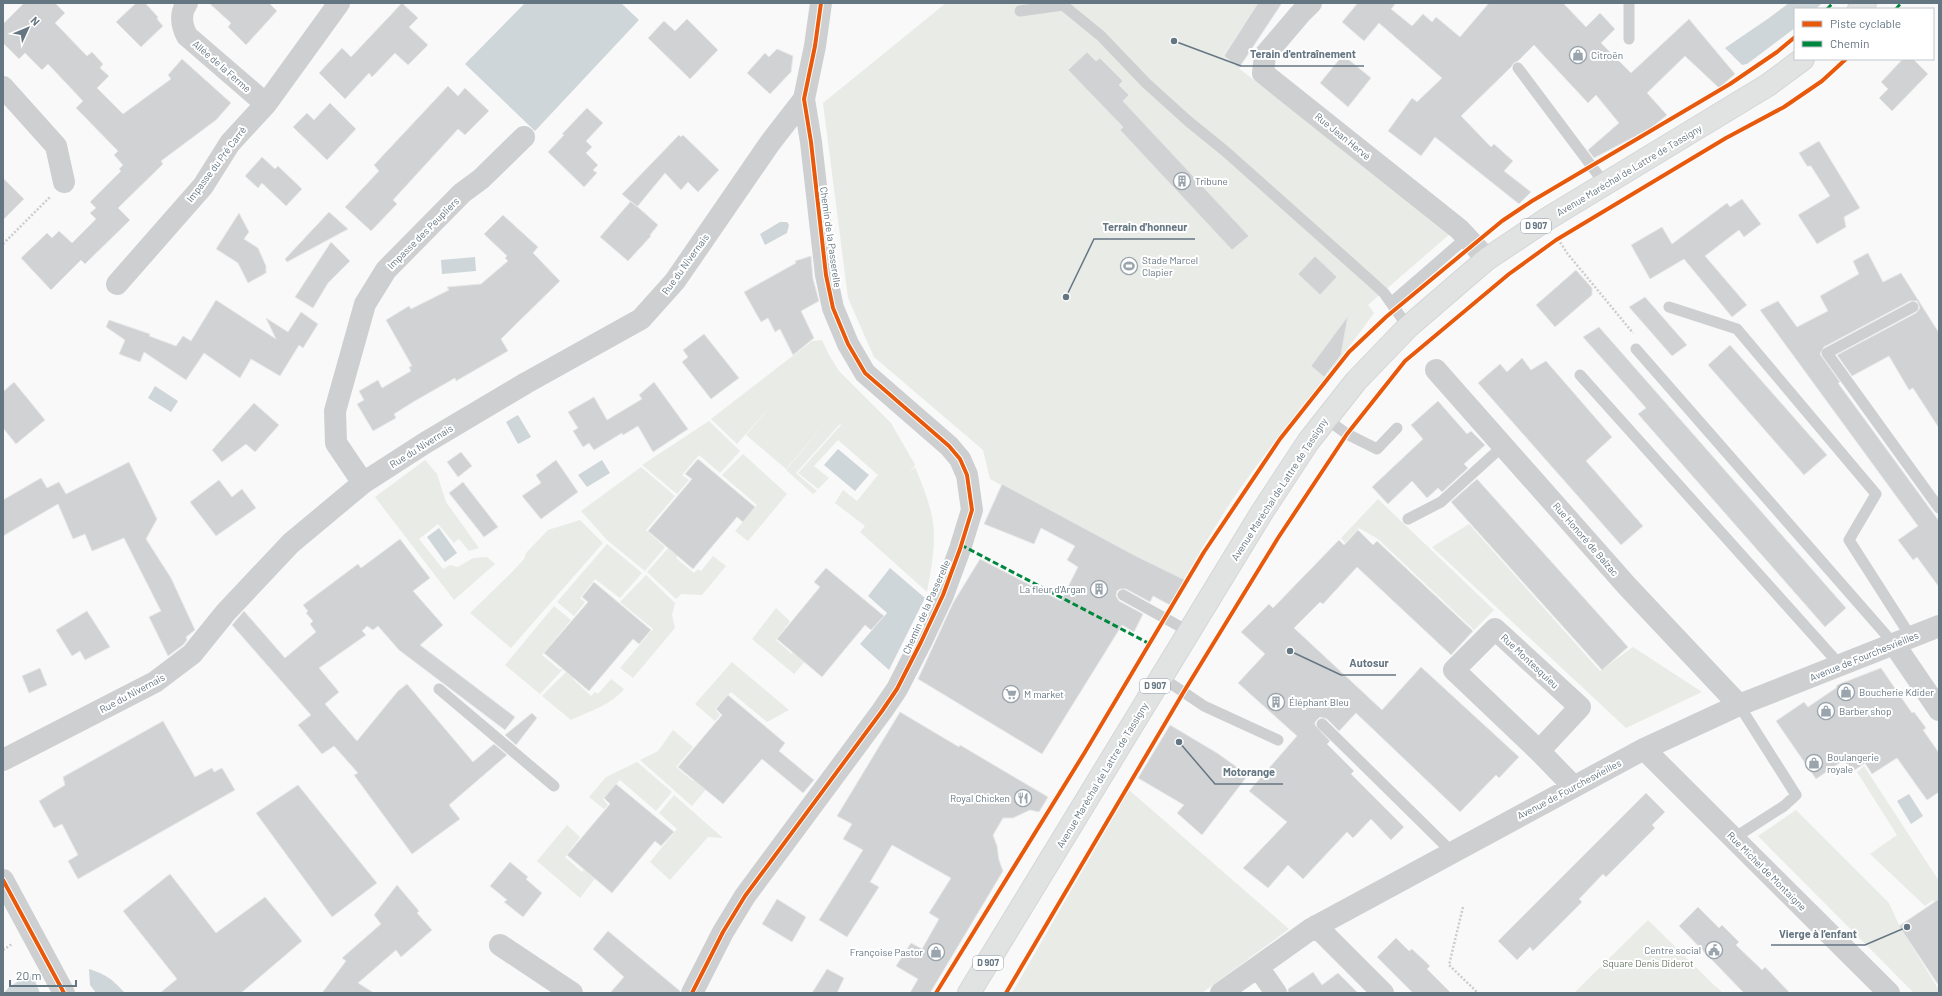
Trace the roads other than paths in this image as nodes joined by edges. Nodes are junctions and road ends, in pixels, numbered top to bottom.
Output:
1 (187, 3) edge
2 (339, 3) edge
3 (821, 3) edge
4 (1311, 3) edge
5 (1629, 3) edge
6 (1020, 11) dead end
7 (1629, 39) dead end
8 (1802, 60) edge
9 (1518, 68) dead end
10 (3, 87) edge
11 (804, 99) junction
12 (266, 104) junction
13 (524, 137) dead end
14 (64, 182) road end
15 (1605, 184) junction
16 (1467, 237) junction
17 (1487, 259) junction
18 (117, 284) dead end
19 (1391, 303) junction
20 (1669, 307) dead end
21 (1913, 307) dead end
22 (1408, 327) junction
23 (1636, 349) road end
24 (1436, 370) dead end
25 (1580, 375) dead end
26 (1325, 418) junction
27 (1397, 428) dead end
28 (1504, 445) junction
29 (364, 483) junction
30 (1939, 508) edge
31 (1408, 519) dead end
32 (1123, 595) dead end
33 (1939, 626) edge
34 (1188, 631) junction
35 (1902, 640) junction
36 (1840, 665) junction
37 (1161, 677) junction
38 (439, 689) dead end
39 (1739, 705) junction
40 (1939, 710) edge
41 (1322, 724) dead end
42 (1278, 740) dead end
43 (1644, 749) junction
44 (1539, 751) junction
45 (3, 761) edge
46 (554, 786) dead end
47 (1574, 787) junction
48 (1734, 838) junction
49 (1452, 852) junction
50 (3, 880) edge
51 (1316, 926) junction
52 (500, 945) dead end
53 (1258, 967) junction
54 (64, 993) edge
55 (572, 993) edge
56 (692, 993) edge
57 (970, 993) edge
58 (1221, 993) edge
59 (1276, 993) edge
60 (1383, 993) edge
61 (1889, 993) edge

1 - 12 street, Allée de la Ferme
2 - 12 street, Impasse du Pré Carré
3 - 11 street, Chemin de la Passerelle
4 - 16 street, Rue Jean Hervé
5 - 7 lane
6 - 19 lane
8 - 15 main road, Avenue Maréchal de Lattre de Tassigny / D 907
9 - 15 lane
10 - 14 street
11 - 29 street, Rue du Nivernais
11 - 56 street, Chemin de la Passerelle
12 - 18 street, Impasse du Pré Carré
13 - 29 street, Impasse des Peupliers
15 - 17 main road, Avenue Maréchal de Lattre de Tassigny / D 907
16 - 17 street, Rue Jean Hervé
16 - 19 lane
17 - 22 main road, Avenue Maréchal de Lattre de Tassigny / D 907
19 - 22 lane
20 - 35 lane
21 - 30 lane
22 - 26 main road, Avenue Maréchal de Lattre de Tassigny / D 907
23 - 35 lane
24 - 28 street, Rue Honoré de Balzac
25 - 36 lane
26 - 27 lane
26 - 34 main road, Avenue Maréchal de Lattre de Tassigny / D 907
28 - 31 lane
28 - 39 street, Rue Honoré de Balzac
29 - 45 street, Rue du Nivernais
32 - 34 lane
33 - 35 street, Avenue de Fourchesvieilles
34 - 37 main road, Avenue Maréchal de Lattre de Tassigny / D 907
35 - 36 street, Avenue de Fourchesvieilles
35 - 40 street
36 - 39 street, Avenue de Fourchesvieilles
37 - 42 lane
37 - 57 main road, Avenue Maréchal de Lattre de Tassigny / D 907
38 - 46 lane
39 - 43 street, Avenue de Fourchesvieilles
39 - 48 lane
41 - 49 lane
43 - 47 street, Avenue de Fourchesvieilles
43 - 48 street, Rue Michel de Montaigne
44 - 44 street, Rue Montesquieu
44 - 47 street, Rue Montesquieu
47 - 49 street, Avenue de Fourchesvieilles
48 - 61 street, Rue Michel de Montaigne
49 - 51 street, Avenue de Fourchesvieilles
50 - 54 street
51 - 53 street, Avenue de Fourchesvieilles
51 - 60 street
52 - 55 street
53 - 58 street, Avenue de Fourchesvieilles
53 - 59 street

